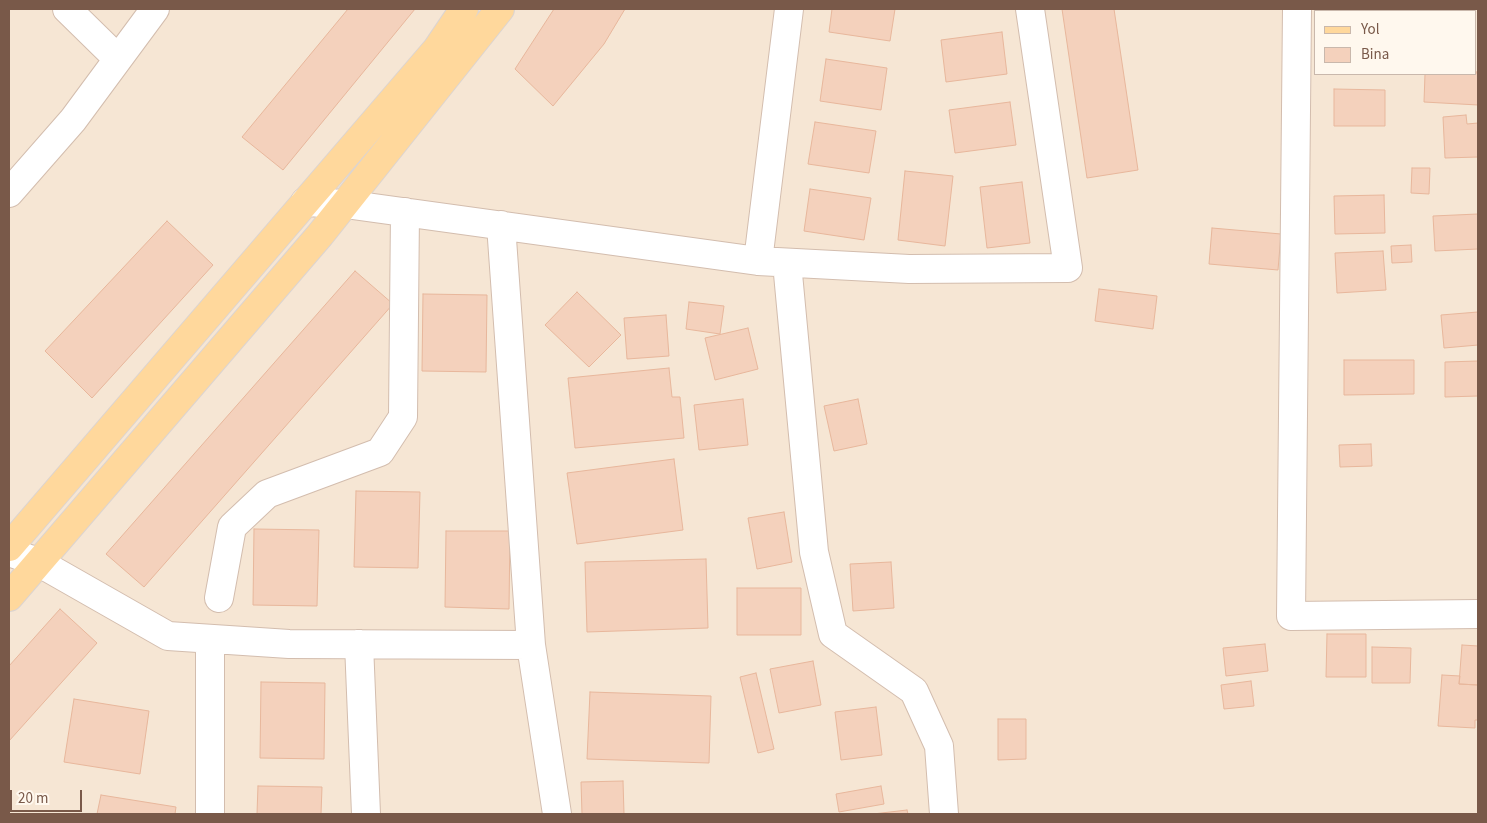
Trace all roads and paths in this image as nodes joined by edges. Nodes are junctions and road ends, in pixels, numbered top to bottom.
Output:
1 (67, 9) edge
2 (155, 9) edge
3 (464, 9) edge
4 (500, 9) edge
5 (789, 9) edge
6 (1030, 9) edge
7 (1297, 9) edge
8 (118, 59) junction
9 (9, 193) edge
10 (305, 202) junction
11 (345, 204) junction
12 (405, 212) junction
13 (501, 225) junction
14 (758, 261) junction
15 (787, 263) junction
16 (9, 547) edge
17 (9, 552) edge
18 (38, 562) junction
19 (9, 597) edge
20 (219, 598) dead end
21 (1478, 614) edge
22 (210, 639) junction
23 (360, 644) junction
24 (531, 645) junction
25 (210, 814) edge
26 (366, 814) edge
27 (557, 814) edge
28 (944, 814) edge

1 - 8 street
2 - 8 street
3 - 10 main road
4 - 11 main road
5 - 14 street
6 - 15 street
7 - 21 street
8 - 9 street
10 - 11 street
10 - 16 main road
11 - 12 street
11 - 18 main road
12 - 13 street
12 - 20 street
13 - 14 street
13 - 24 street
14 - 15 street
15 - 28 street
17 - 18 street
18 - 19 main road
18 - 22 street
22 - 23 street
22 - 25 street
23 - 24 street
23 - 26 street
24 - 27 street

